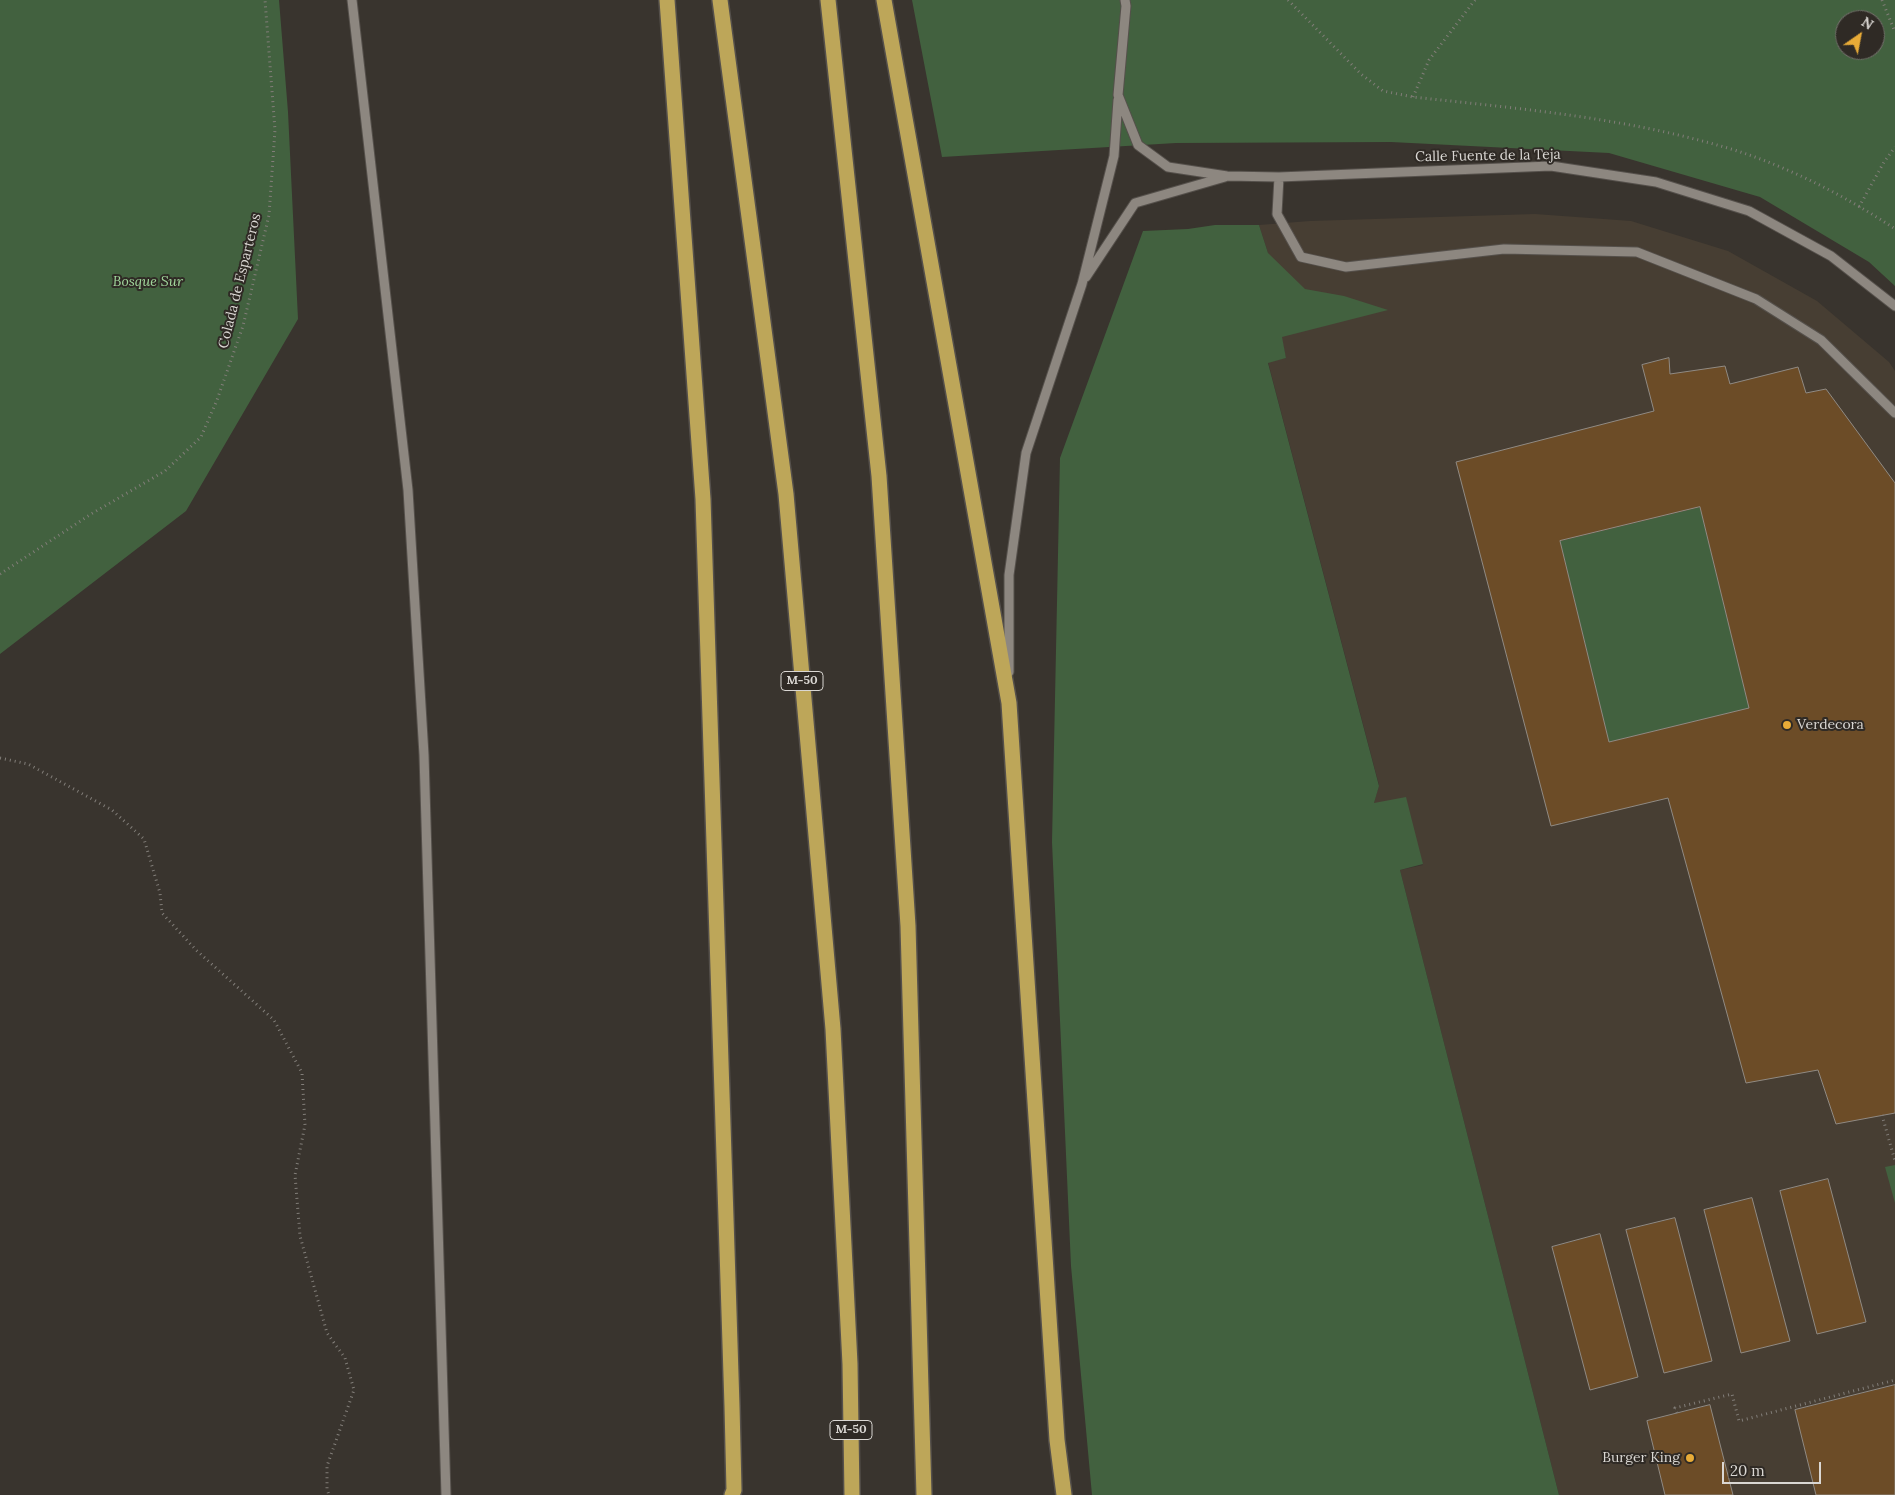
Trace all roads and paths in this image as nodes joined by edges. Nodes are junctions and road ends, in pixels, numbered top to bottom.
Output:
1 (265, 0) edge
2 (352, 0) edge
3 (667, 0) edge
4 (720, 0) edge
5 (828, 0) edge
6 (884, 0) edge
7 (1124, 0) edge
8 (1288, 0) edge
9 (1475, 0) edge
10 (1882, 0) edge
11 (1895, 32) edge
12 (1118, 95) junction
13 (1413, 97) junction
14 (1895, 147) edge
15 (1227, 176) junction
16 (1279, 177) junction
17 (1859, 207) junction
18 (1895, 229) edge
19 (1082, 284) junction
20 (1895, 306) edge
21 (1895, 413) edge
22 (0, 574) edge
23 (1010, 703) junction
24 (0, 758) edge
25 (1882, 1115) dead end
26 (1895, 1162) edge
27 (1895, 1380) edge
28 (1677, 1413) dead end
29 (329, 1495) edge
30 (446, 1495) edge
31 (732, 1495) edge
32 (852, 1495) edge
33 (924, 1495) edge
34 (1064, 1495) edge

1 - 22 path, Colada de Esparteros
2 - 30 street
3 - 31 highway
4 - 32 highway, M-50
5 - 33 highway
6 - 23 highway
7 - 12 street
8 - 13 path
9 - 13 path
10 - 11 path
12 - 15 street, Calle Fuente de la Teja
12 - 19 street
13 - 17 path
14 - 17 path
15 - 16 street, Calle Fuente de la Teja
15 - 19 street
16 - 20 street, Calle Fuente de la Teja
16 - 21 street
17 - 18 path
19 - 23 street
23 - 34 highway
24 - 29 path
25 - 26 path
27 - 28 path

